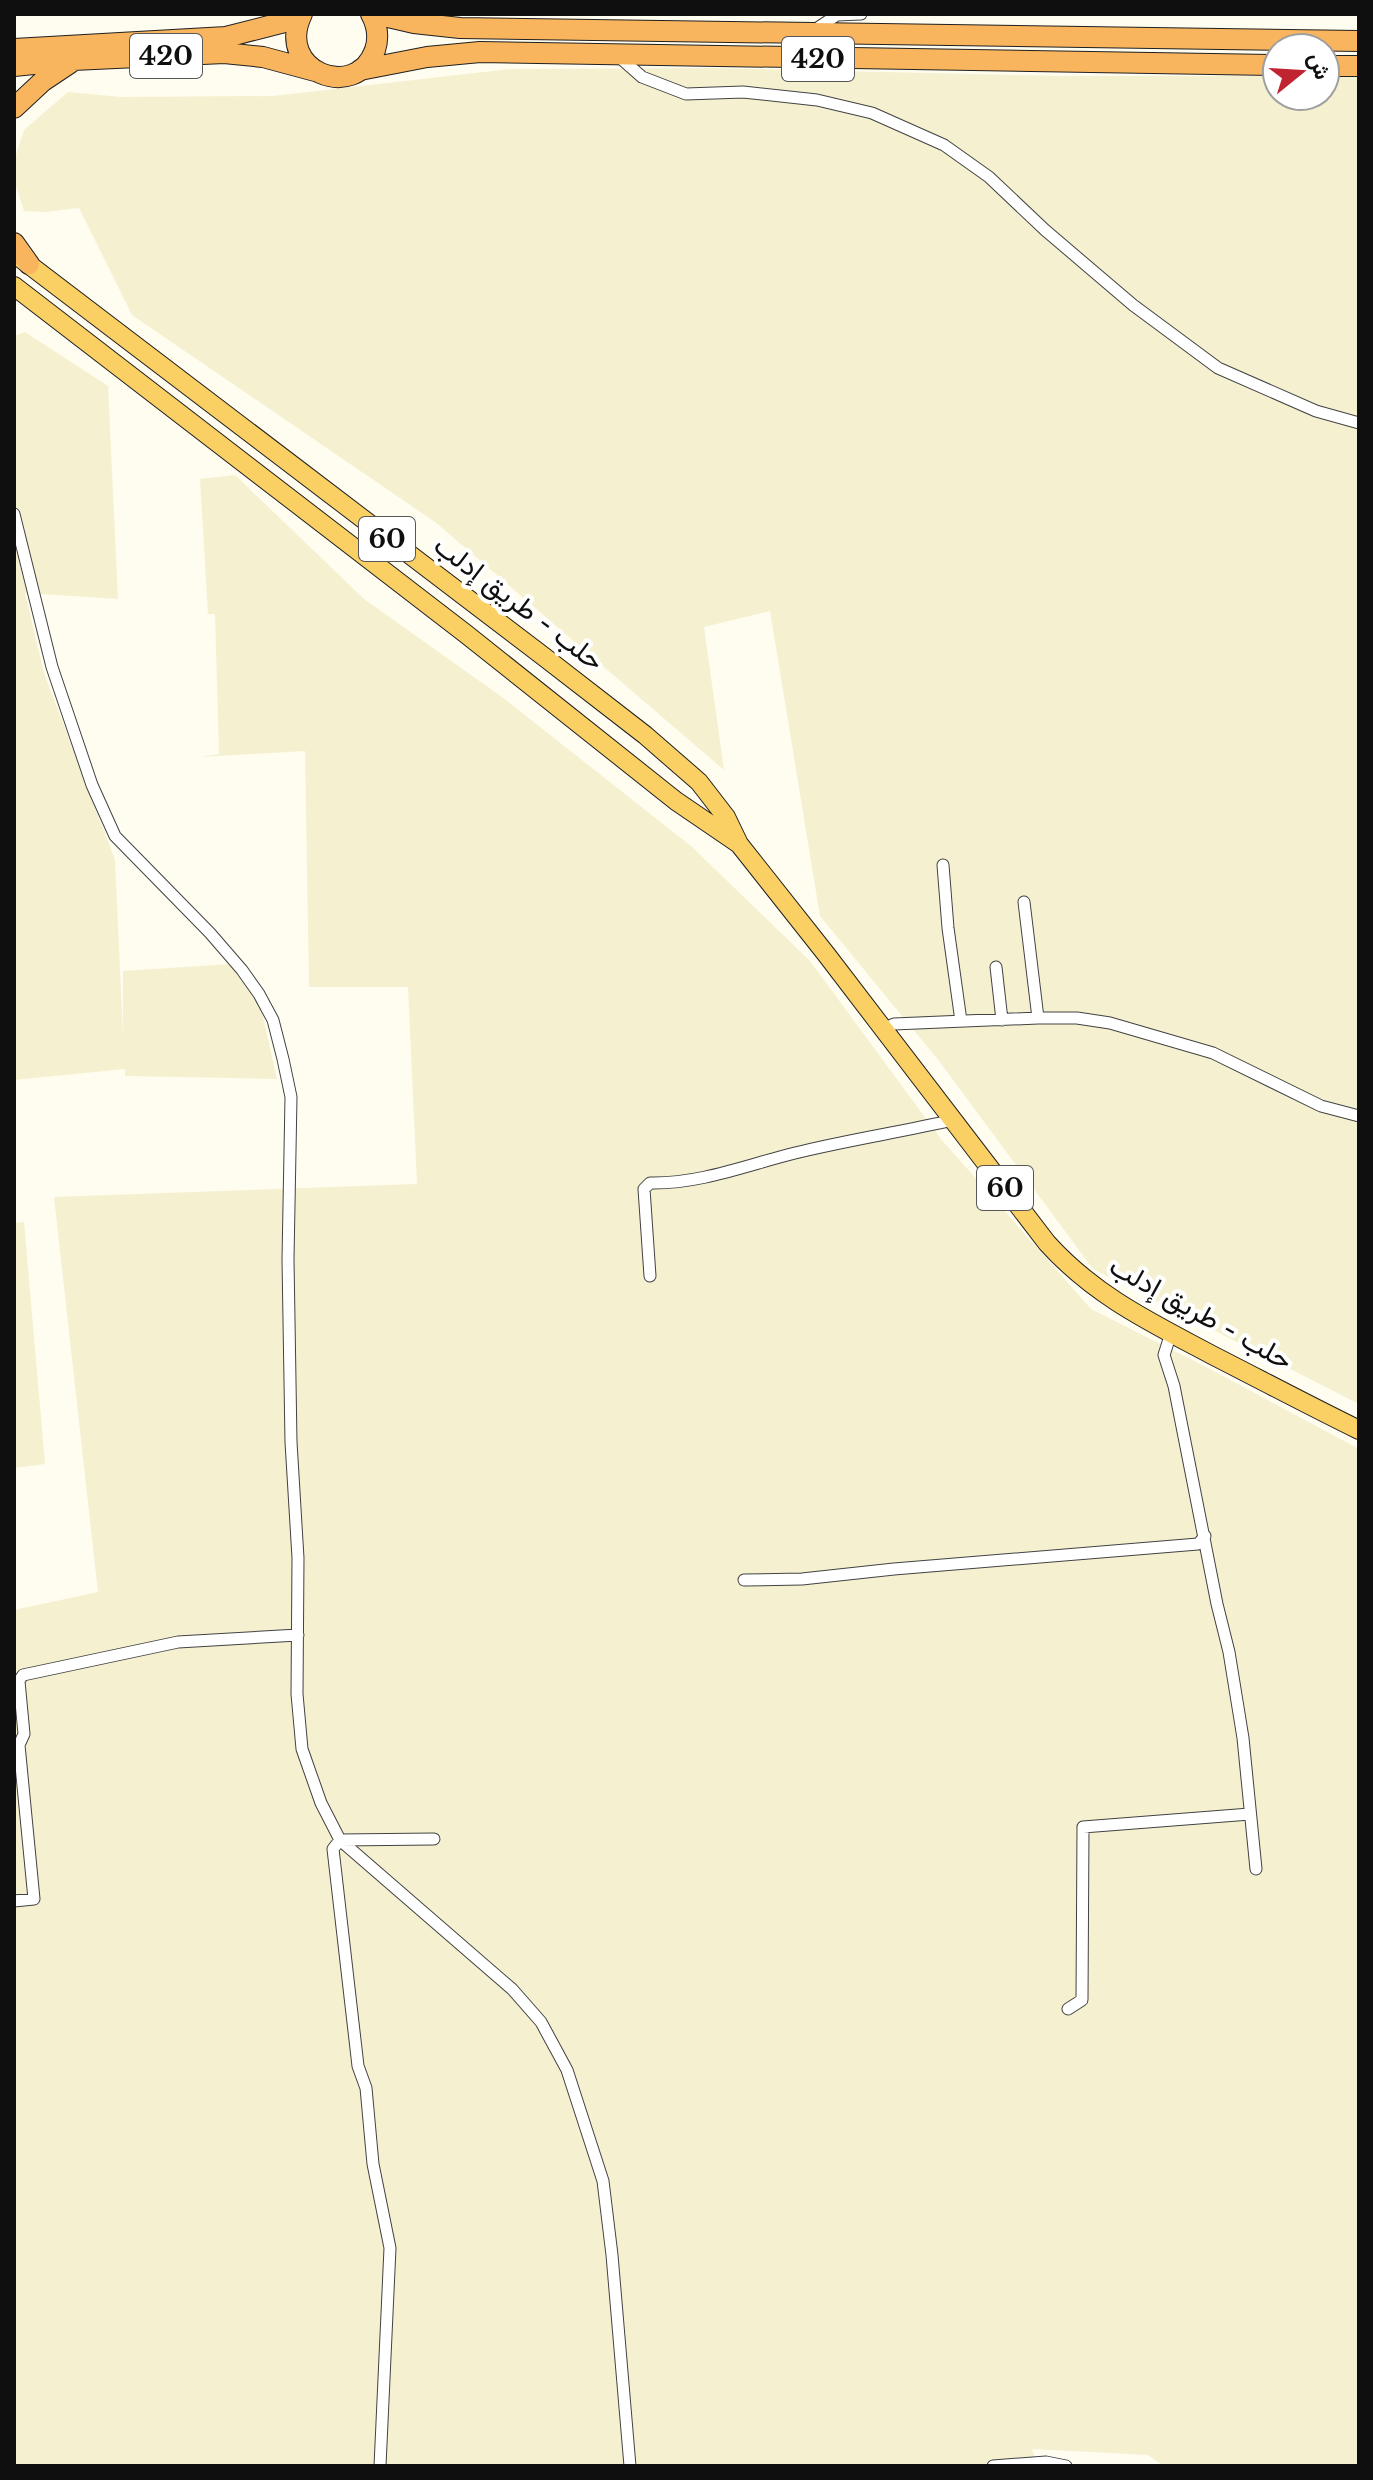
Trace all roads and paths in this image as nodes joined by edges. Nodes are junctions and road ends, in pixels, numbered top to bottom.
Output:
1 (373, 14) edge
2 (861, 14) edge
3 (301, 15) edge
4 (809, 33) junction
5 (1359, 41) edge
6 (14, 49) edge
7 (617, 55) junction
8 (73, 60) junction
9 (1261, 65) edge
10 (14, 66) edge
11 (360, 70) junction
12 (315, 71) junction
13 (14, 108) edge
14 (14, 243) edge
15 (21, 259) edge
16 (14, 286) edge
17 (1359, 423) edge
18 (14, 514) edge
19 (739, 844) junction
20 (943, 865) dead end
21 (1024, 902) dead end
22 (996, 967) dead end
23 (1038, 1018) junction
24 (1002, 1020) junction
25 (961, 1021) junction
26 (883, 1029) junction
27 (1359, 1116) edge
28 (953, 1120) junction
29 (650, 1276) dead end
30 (1171, 1333) junction
31 (1359, 1430) edge
32 (1205, 1536) junction
33 (744, 1580) dead end
34 (298, 1635) junction
35 (1250, 1814) junction
36 (434, 1839) dead end
37 (340, 1840) junction
38 (1256, 1869) dead end
39 (14, 1901) edge
40 (1068, 2009) dead end
41 (380, 2466) edge
42 (630, 2466) edge
43 (993, 2466) edge
44 (1066, 2466) edge

1 - 4 highway, 420
1 - 11 highway
2 - 4 street
3 - 6 highway, 420
3 - 12 highway
4 - 5 highway, 420
7 - 9 highway, 420
7 - 11 highway, 420
7 - 17 street
8 - 10 highway, 420
8 - 12 highway, 420
8 - 13 highway
11 - 12 highway
14 - 15 highway
15 - 16 main road
15 - 19 main road, حلب - طريق إدلب / 60
16 - 19 main road, حلب - طريق إدلب / 60
18 - 34 street
19 - 26 main road, حلب - طريق إدلب / 60
20 - 25 street
21 - 23 street
22 - 24 street
23 - 24 street
23 - 27 street
24 - 25 street
25 - 26 street
26 - 28 main road, حلب - طريق إدلب / 60
28 - 29 street
28 - 30 main road, حلب - طريق إدلب / 60
30 - 31 main road, حلب - طريق إدلب / 60
30 - 32 street
32 - 33 street
32 - 35 street
34 - 37 street
34 - 39 street
35 - 38 street
35 - 40 street
36 - 37 street
37 - 41 street
37 - 42 street
43 - 44 street

